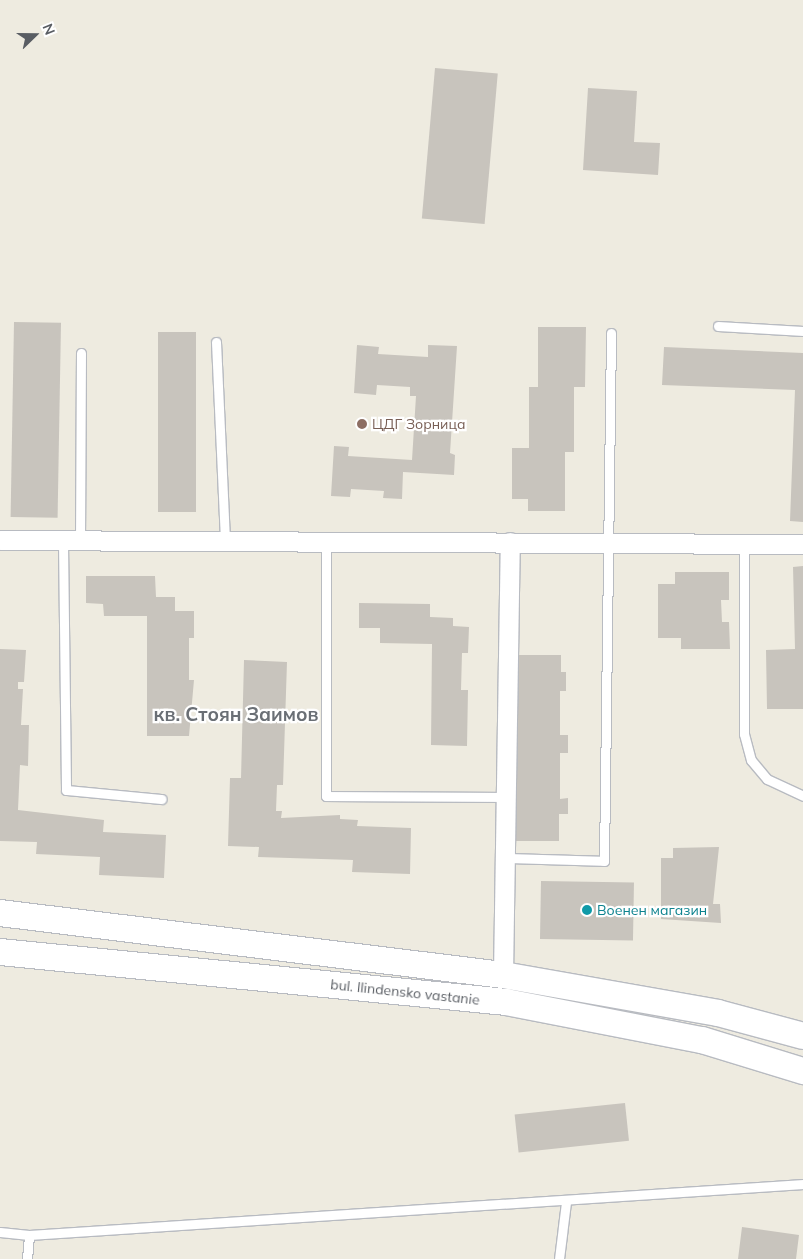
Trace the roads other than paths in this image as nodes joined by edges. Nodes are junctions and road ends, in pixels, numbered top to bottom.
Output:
1 (718, 326) dead end
2 (803, 331) edge
3 (611, 333) dead end
4 (216, 342) dead end
5 (82, 353) dead end
6 (0, 540) edge
7 (71, 542) junction
8 (225, 542) junction
9 (326, 542) junction
10 (510, 542) junction
11 (608, 542) junction
12 (744, 542) junction
13 (803, 544) edge
14 (803, 796) edge
15 (506, 797) junction
16 (162, 799) dead end
17 (504, 858) junction
18 (0, 913) edge
19 (0, 952) edge
20 (504, 975) junction
21 (803, 1036) edge
22 (803, 1071) edge
23 (803, 1184) edge
24 (566, 1202) junction
25 (0, 1232) edge
26 (29, 1235) junction
27 (27, 1259) edge
28 (559, 1259) edge

1 - 2 lane
3 - 11 lane
4 - 8 lane
5 - 7 lane
6 - 7 street
7 - 8 street
7 - 16 lane
8 - 9 street
9 - 10 street
9 - 15 lane
10 - 11 street
10 - 15 street
11 - 12 street
11 - 17 lane
12 - 13 street
12 - 14 lane
15 - 17 street
17 - 20 street
18 - 20 main road, bul. Ilindensko vastanie
19 - 22 main road, bul. Ilindensko vastanie
20 - 21 main road, bul. Ilindensko vastanie
23 - 24 lane
24 - 26 lane
24 - 28 lane
25 - 26 lane
26 - 27 lane

